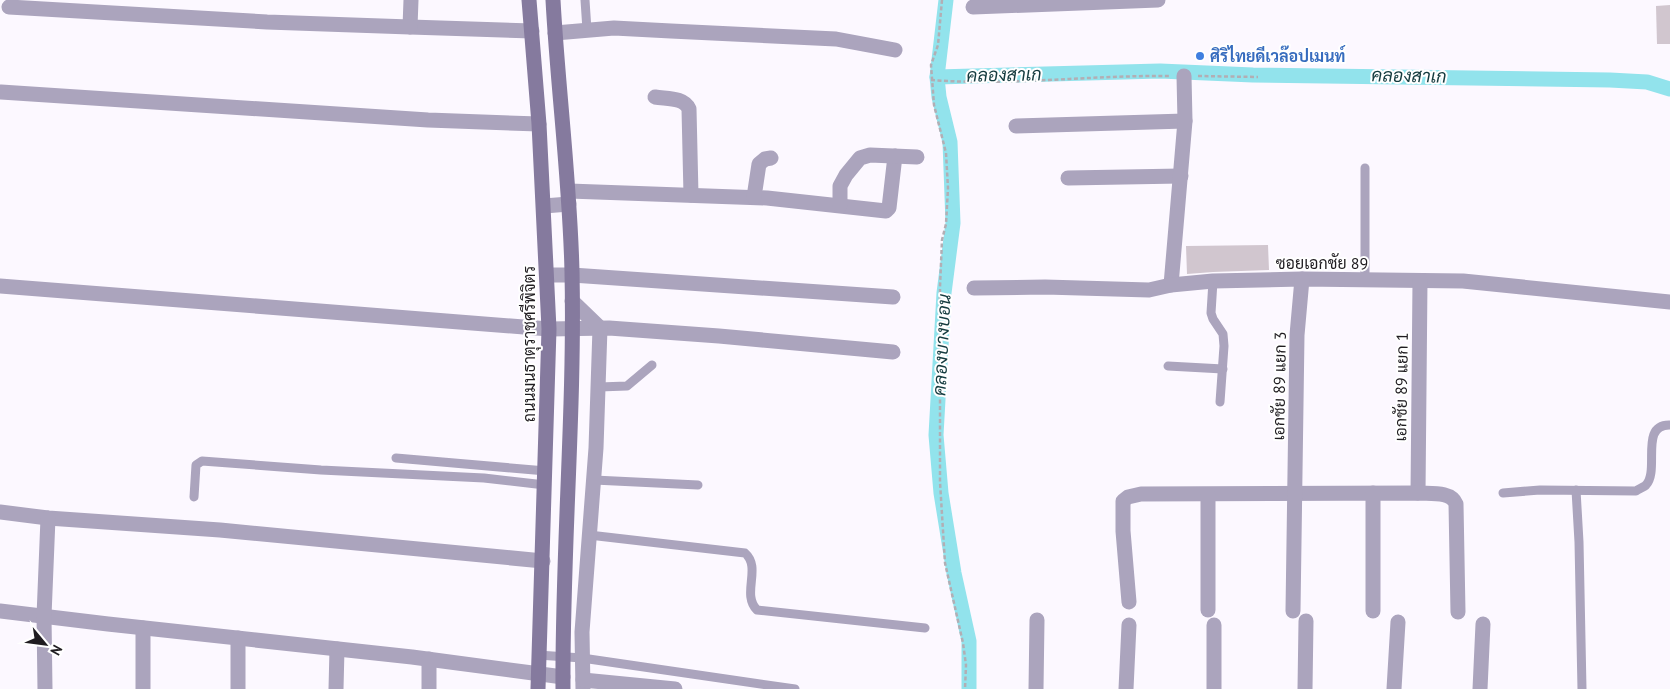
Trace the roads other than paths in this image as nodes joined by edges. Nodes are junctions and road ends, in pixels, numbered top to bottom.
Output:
1 (411, 0) edge
2 (530, 0) edge
3 (553, 0) edge
4 (585, 0) edge
5 (1158, 0) edge
6 (9, 7) dead end
7 (972, 7) dead end
8 (410, 26) junction
9 (532, 30) junction
10 (587, 30) junction
11 (554, 33) junction
12 (894, 50) dead end
13 (1184, 76) road end
14 (2, 92) dead end
15 (655, 97) dead end
16 (1185, 121) junction
17 (539, 124) junction
18 (1016, 126) dead end
19 (895, 156) junction
20 (917, 157) dead end
21 (771, 158) dead end
22 (1366, 168) dead end
23 (1180, 176) junction
24 (1068, 178) dead end
25 (691, 195) junction
26 (569, 198) junction
27 (754, 198) junction
28 (544, 206) junction
29 (840, 206) junction
30 (547, 275) junction
31 (572, 275) junction
32 (1302, 280) junction
33 (1365, 280) junction
34 (1213, 281) junction
35 (1420, 281) junction
36 (1171, 285) junction
37 (0, 286) edge
38 (974, 288) dead end
39 (893, 297) dead end
40 (572, 301) junction
41 (1670, 302) edge
42 (600, 328) junction
43 (549, 329) junction
44 (572, 329) junction
45 (893, 352) dead end
46 (652, 365) dead end
47 (1168, 366) dead end
48 (1223, 369) junction
49 (599, 387) junction
50 (1220, 402) dead end
51 (1670, 425) edge
52 (396, 458) dead end
53 (545, 478) junction
54 (594, 480) junction
55 (698, 485) dead end
56 (1576, 490) junction
57 (1374, 493) junction
58 (1418, 493) junction
59 (1503, 493) dead end
60 (1294, 494) junction
61 (1208, 495) junction
62 (194, 497) dead end
63 (0, 512) edge
64 (48, 518) junction
65 (589, 535) junction
66 (542, 561) junction
67 (1129, 602) dead end
68 (1208, 610) dead end
69 (0, 611) edge
70 (1292, 611) dead end
71 (1373, 612) dead end
72 (1458, 612) dead end
73 (44, 616) junction
74 (1037, 620) dead end
75 (1306, 622) dead end
76 (1398, 622) dead end
77 (1484, 624) dead end
78 (1129, 625) dead end
79 (1214, 625) dead end
80 (143, 628) junction
81 (925, 628) dead end
82 (238, 638) junction
83 (337, 649) junction
84 (538, 654) junction
85 (563, 658) junction
86 (582, 658) junction
87 (429, 659) junction
88 (538, 682) edge
89 (563, 683) edge
90 (583, 684) edge
91 (45, 689) edge
92 (143, 689) edge
93 (238, 689) edge
94 (336, 689) edge
95 (429, 689) edge
96 (675, 689) edge
97 (795, 689) edge
98 (1036, 689) edge
99 (1126, 689) edge
100 (1214, 689) edge
101 (1305, 689) edge
102 (1394, 689) edge
103 (1480, 689) edge
104 (1582, 689) edge

1 - 8 street
2 - 9 street, ถนนมนธาตุราชศรีพิจิตร
3 - 11 street
4 - 10 lane
5 - 7 street
6 - 8 street
8 - 9 street
9 - 17 street, ถนนมนธาตุราชศรีพิจิตร
10 - 11 street
10 - 12 street
11 - 26 street
13 - 16 street
14 - 17 street
15 - 25 street
16 - 18 street
16 - 23 street
17 - 28 street, ถนนมนธาตุราชศรีพิจิตร
19 - 20 street
19 - 29 street
19 - 29 street
21 - 27 street
22 - 33 lane
23 - 24 street
23 - 36 street
25 - 26 street
25 - 27 street
26 - 28 street
26 - 31 street
27 - 29 street
28 - 30 street, ถนนมนธาตุราชศรีพิจิตร
30 - 31 street
30 - 43 street, ถนนมนธาตุราชศรีพิจิตร
31 - 39 street
31 - 40 street
32 - 33 street, ซอยเอกชัย 89
32 - 34 street, ซอยเอกชัย 89
32 - 60 street, เอกชัย 89 แยก 3
33 - 35 street, ซอยเอกชัย 89
34 - 36 street, ซอยเอกชัย 89
34 - 48 lane
35 - 41 street, ซอยเอกชัย 89
35 - 58 street, เอกชัย 89 แยก 1
36 - 38 street, ซอยเอกชัย 89
37 - 43 street
40 - 42 street
40 - 44 street
42 - 44 street
42 - 45 street
42 - 49 street
43 - 44 street
43 - 53 street, ถนนมนธาตุราชศรีพิจิตร
44 - 85 street
46 - 49 lane
47 - 48 lane
48 - 50 lane
49 - 54 street
51 - 56 lane
52 - 53 lane
53 - 62 lane
53 - 66 street, ถนนมนธาตุราชศรีพิจิตร
54 - 55 lane
54 - 65 street
56 - 59 lane
56 - 104 lane
57 - 58 street
57 - 60 street
57 - 71 street
58 - 72 street
60 - 61 street
60 - 70 street, เอกชัย 89 แยก 3
61 - 67 street
61 - 68 street
63 - 64 street
64 - 66 street
64 - 73 street
65 - 81 lane
65 - 86 street
66 - 84 street, ถนนมนธาตุราชศรีพิจิตร
69 - 73 street
73 - 80 street
73 - 91 street
74 - 98 street
75 - 101 street
76 - 102 street
77 - 103 street
78 - 99 street
79 - 100 street
80 - 82 street
80 - 92 street
82 - 83 street
82 - 93 street
83 - 87 street
83 - 94 street
84 - 85 lane
84 - 88 street, ถนนมนธาตุราชศรีพิจิตร
85 - 86 lane
85 - 89 street
86 - 90 street
86 - 97 lane
87 - 88 street
87 - 95 street
88 - 89 street
90 - 96 street

